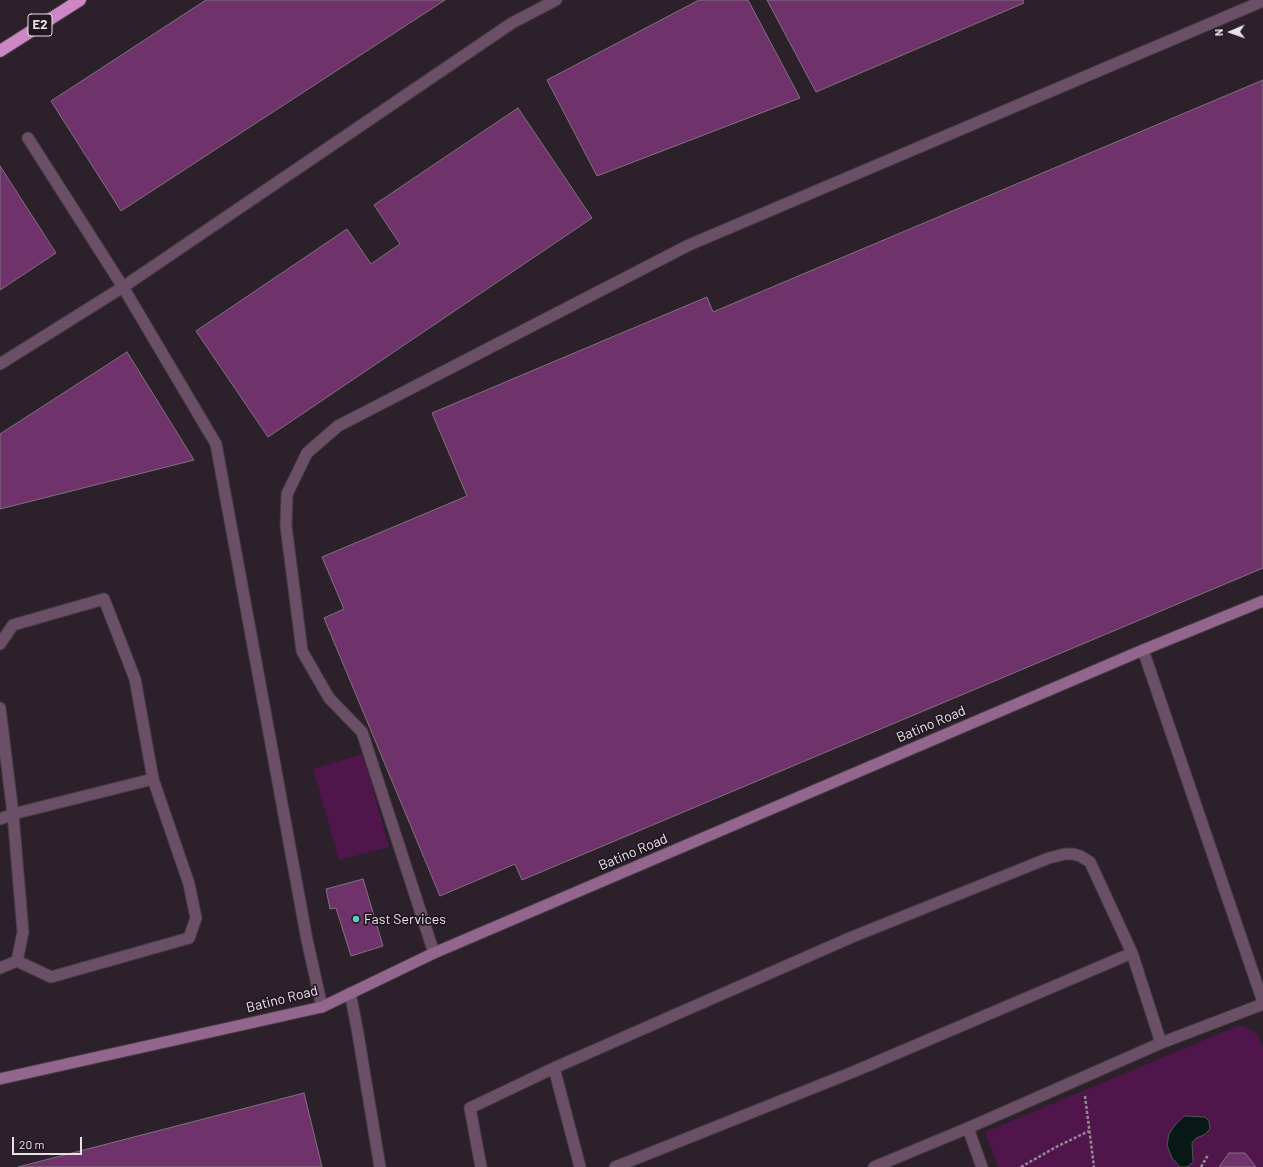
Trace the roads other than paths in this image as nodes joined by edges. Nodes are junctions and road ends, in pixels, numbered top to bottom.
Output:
1 (80, 0) edge
2 (556, 0) edge
3 (1263, 1) edge
4 (0, 51) edge
5 (28, 138) dead end
6 (123, 287) junction
7 (0, 364) edge
8 (1263, 601) edge
9 (0, 644) edge
10 (1143, 650) junction
11 (0, 708) edge
12 (153, 779) junction
13 (13, 814) junction
14 (0, 819) edge
15 (1132, 952) junction
16 (434, 953) junction
17 (17, 961) junction
18 (0, 968) edge
19 (350, 993) junction
20 (1263, 1003) edge
21 (322, 1007) junction
22 (1161, 1043) junction
23 (554, 1068) junction
24 (0, 1079) edge
25 (968, 1128) junction
26 (380, 1167) edge
27 (480, 1167) edge
28 (580, 1167) edge
29 (615, 1167) edge
30 (874, 1167) edge
31 (982, 1167) edge

1 - 4 highway, E2
2 - 6 street
3 - 16 street
5 - 6 street
6 - 7 street
6 - 21 street
8 - 10 main road, Batino Road
9 - 12 street
10 - 16 main road, Batino Road
10 - 20 street
11 - 13 street
12 - 13 street
12 - 17 street
13 - 14 street
13 - 17 street
15 - 22 street
15 - 23 street
15 - 29 street
16 - 19 main road, Batino Road
17 - 18 street
19 - 21 main road, Batino Road
19 - 26 street
20 - 22 street
21 - 24 main road, Batino Road
22 - 25 street
23 - 27 street
23 - 28 street
25 - 30 street
25 - 31 street

